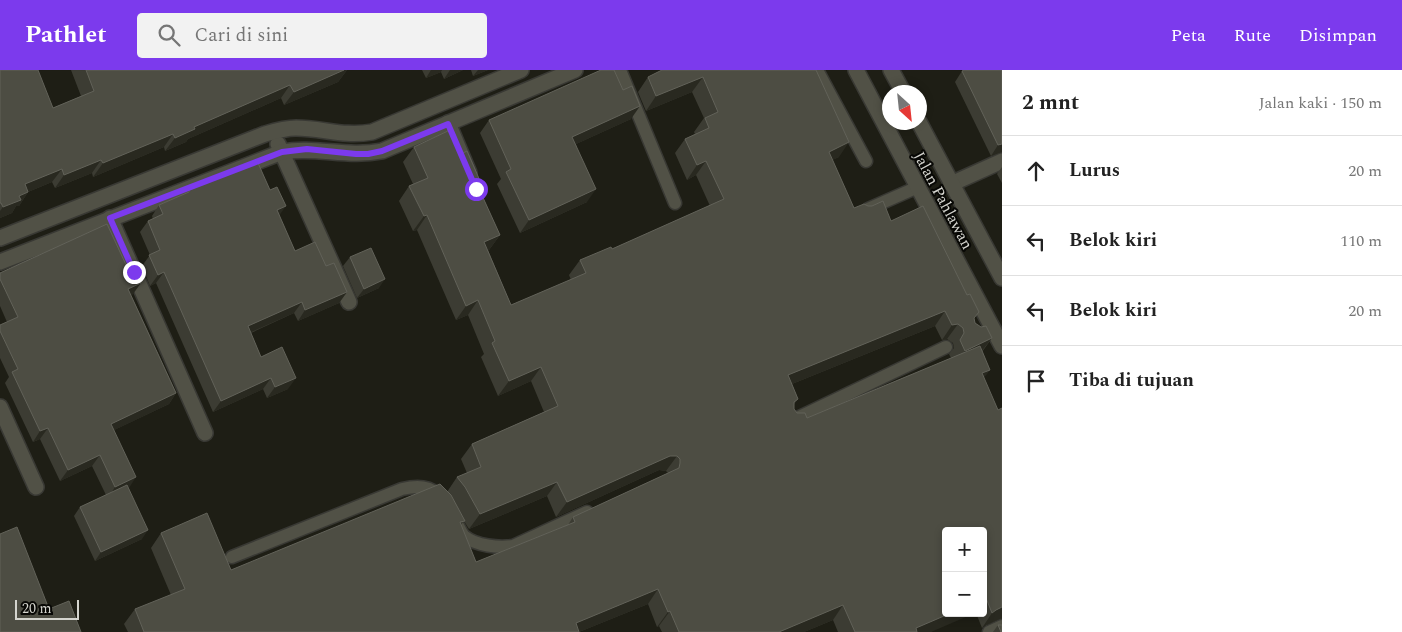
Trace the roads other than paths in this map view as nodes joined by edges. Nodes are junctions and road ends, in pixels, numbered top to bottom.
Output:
1 (521, 70) edge
2 (574, 70) edge
3 (620, 70) edge
4 (817, 70) edge
5 (856, 70) edge
6 (891, 70) edge
7 (899, 85) edge
8 (448, 124) junction
9 (923, 130) edge
10 (273, 131) junction
11 (282, 152) junction
12 (1002, 160) edge
13 (866, 161) dead end
14 (951, 184) junction
15 (475, 185) edge
16 (918, 187) junction
17 (676, 202) dead end
18 (859, 213) edge
19 (110, 218) junction
20 (0, 238) edge
21 (0, 262) edge
22 (1002, 278) edge
23 (349, 302) dead end
24 (990, 325) edge
25 (1002, 346) edge
26 (946, 347) dead end
27 (0, 407) edge
28 (791, 421) edge
29 (205, 433) dead end
30 (36, 487) dead end
31 (601, 506) edge
32 (232, 557) dead end
33 (1002, 626) edge
34 (989, 632) edge

1 - 10 street
2 - 8 street
3 - 17 lane
4 - 13 lane
5 - 16 street, Jalan Pahlawan
6 - 7 street
8 - 11 street
8 - 15 street
9 - 14 street, Jalan Pahlawan
10 - 11 street
10 - 20 street
11 - 19 street
11 - 23 street
12 - 14 street
14 - 22 street, Jalan Pahlawan
16 - 18 lane
16 - 24 street, Jalan Pahlawan
19 - 21 street
19 - 29 street
24 - 25 street, Jalan Pahlawan
26 - 28 lane
27 - 30 street
31 - 32 lane
33 - 34 lane

